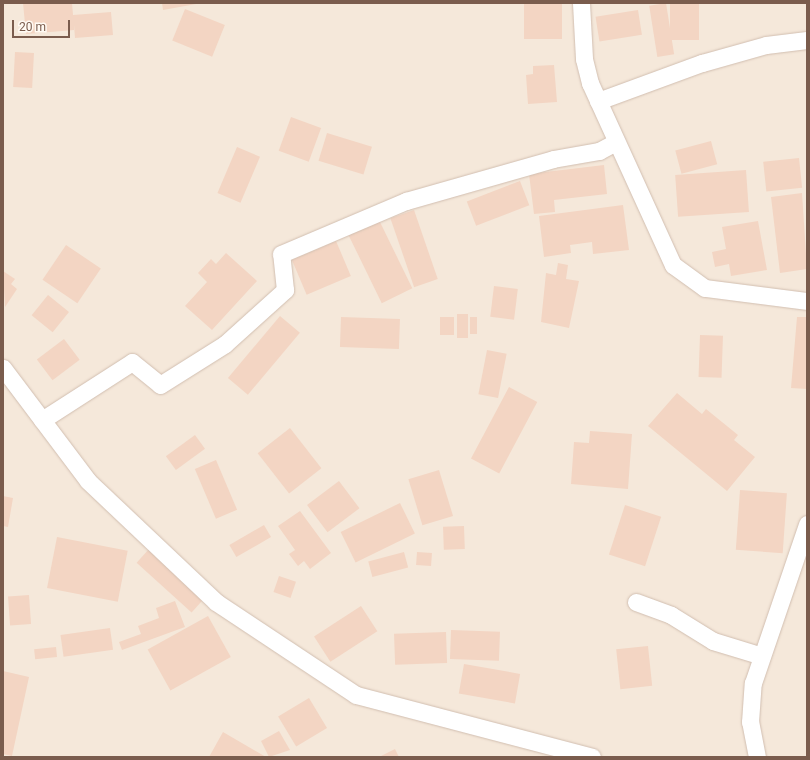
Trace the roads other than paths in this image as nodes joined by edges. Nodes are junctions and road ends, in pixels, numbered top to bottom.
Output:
1 (581, 3) edge
2 (807, 40) edge
3 (598, 101) junction
4 (616, 142) junction
5 (807, 301) edge
6 (3, 368) edge
7 (42, 420) junction
8 (807, 524) edge
9 (636, 602) dead end
10 (762, 656) junction
11 (592, 757) edge
12 (757, 757) edge

1 - 3 street
2 - 3 street
3 - 4 street
4 - 5 street
4 - 7 street
6 - 7 street
7 - 11 street
8 - 10 street
9 - 10 street
10 - 12 street

